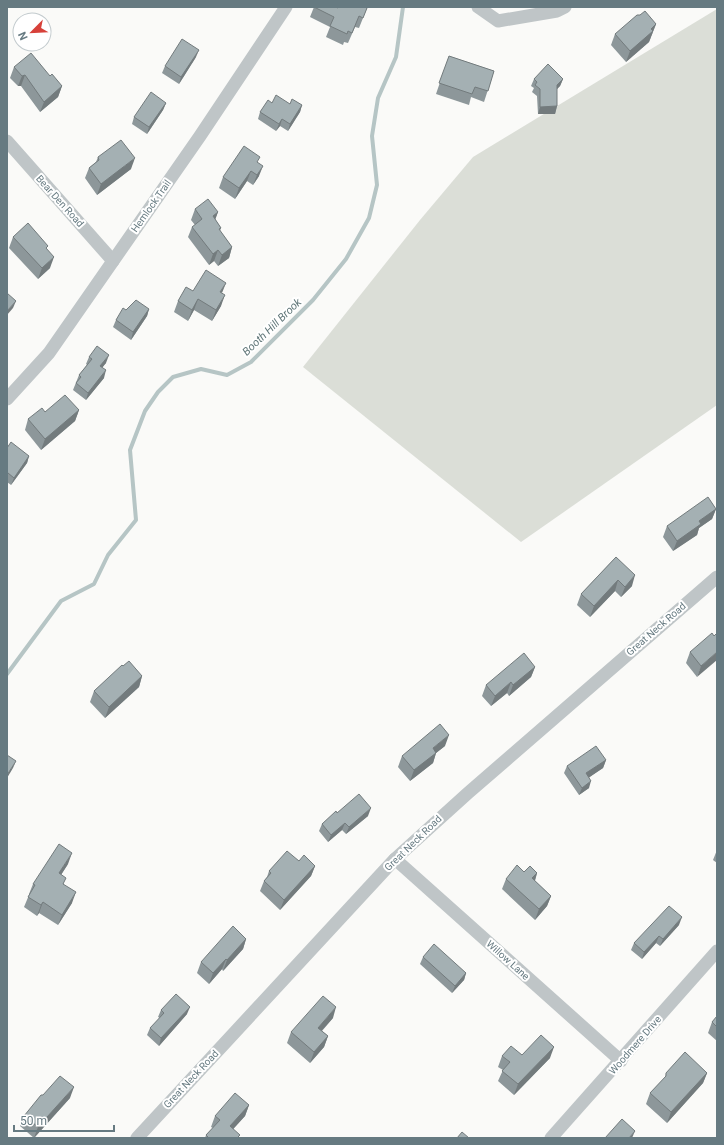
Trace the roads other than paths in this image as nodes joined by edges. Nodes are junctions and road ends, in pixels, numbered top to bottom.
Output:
1 (286, 7) edge
2 (478, 7) edge
3 (565, 7) edge
4 (7, 141) edge
5 (113, 261) junction
6 (7, 399) edge
7 (717, 577) edge
8 (395, 860) junction
9 (717, 951) edge
10 (621, 1061) junction
11 (137, 1138) edge
12 (551, 1138) edge

1 - 5 street, Hemlock Trail
2 - 3 street
4 - 5 street, Bear Den Road
5 - 6 street, Hemlock Trail
7 - 8 street, Great Neck Road
8 - 10 street, Willow Lane
8 - 11 street, Great Neck Road
9 - 10 street, Woodmere Drive
10 - 12 street, Woodmere Drive

